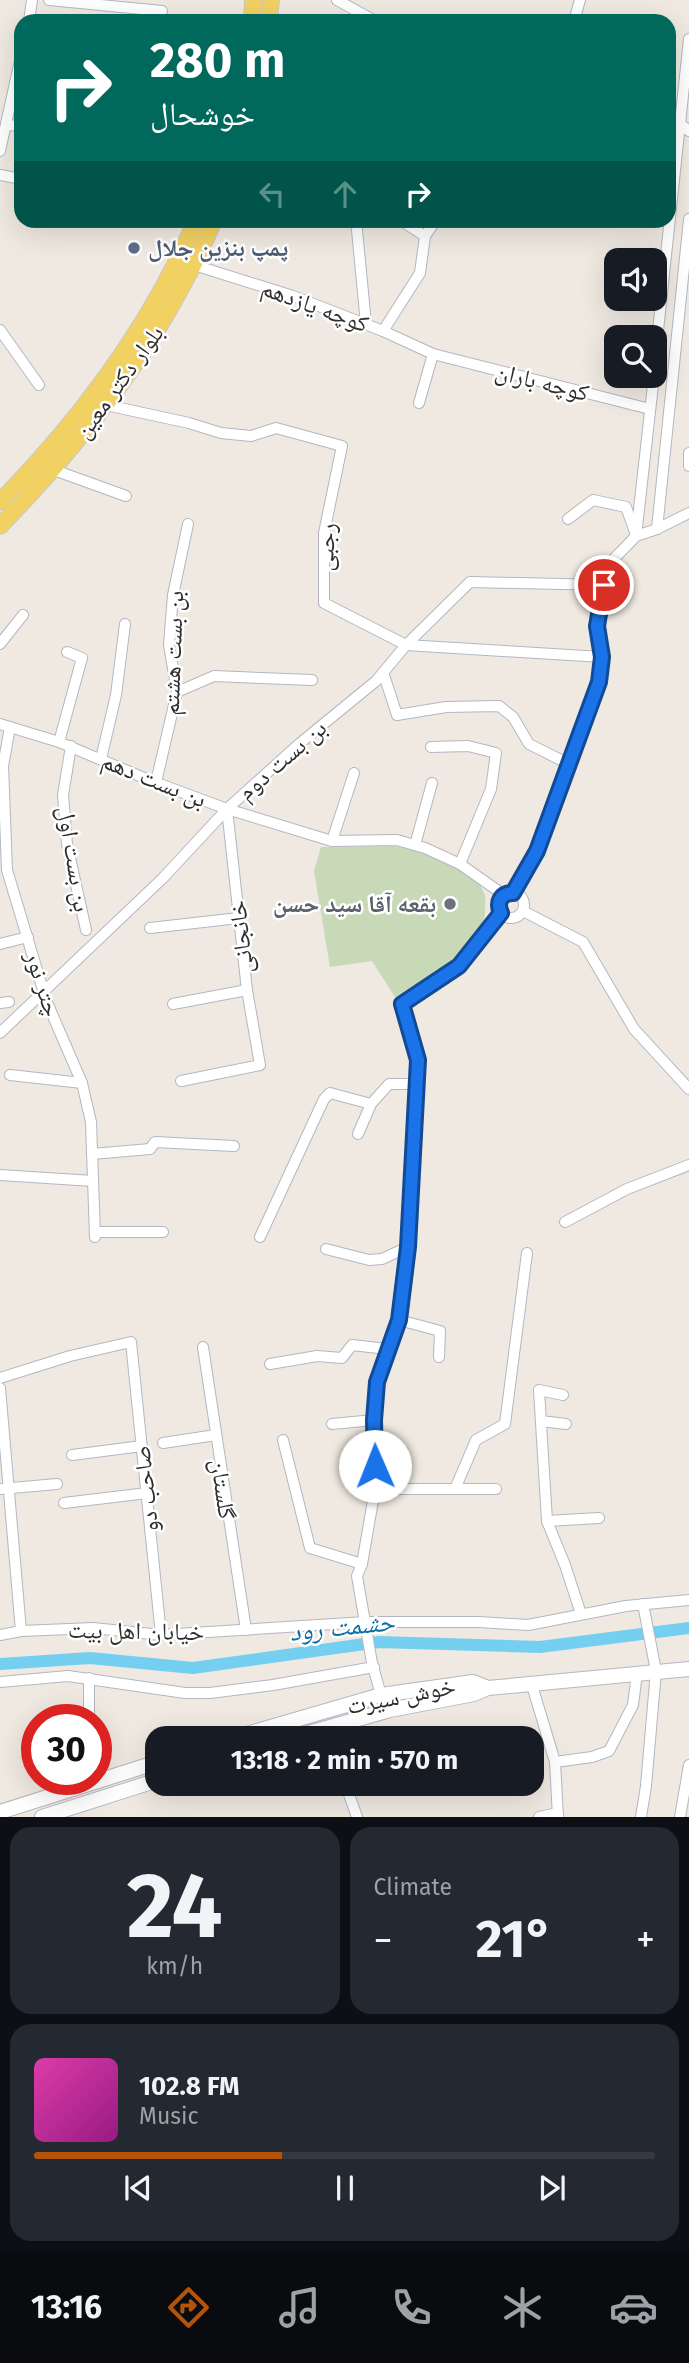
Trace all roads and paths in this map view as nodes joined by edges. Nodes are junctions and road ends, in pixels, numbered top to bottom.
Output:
1 (49, 0) edge
2 (341, 1) edge
3 (162, 11) dead end
4 (363, 14) edge
5 (689, 39) edge
6 (14, 88) edge
7 (6, 125) junction
8 (14, 126) edge
9 (685, 127) edge
10 (0, 151) edge
11 (676, 197) edge
12 (689, 219) edge
13 (193, 228) edge
14 (210, 228) edge
15 (412, 228) edge
16 (430, 228) edge
17 (672, 228) edge
18 (357, 230) dead end
19 (425, 236) junction
20 (194, 265) junction
21 (366, 324) junction
22 (660, 325) edge
23 (0, 330) edge
24 (383, 331) junction
25 (433, 354) junction
26 (39, 385) dead end
27 (653, 388) edge
28 (419, 403) dead end
29 (106, 405) junction
30 (650, 409) junction
31 (689, 453) edge
32 (689, 466) edge
33 (54, 470) junction
34 (126, 496) dead end
35 (0, 502) edge
36 (689, 513) edge
37 (568, 519) dead end
38 (188, 524) dead end
39 (0, 526) edge
40 (657, 529) junction
41 (636, 536) junction
42 (604, 585) junction
43 (23, 615) dead end
44 (125, 624) dead end
45 (0, 643) edge
46 (405, 645) junction
47 (67, 652) dead end
48 (602, 657) junction
49 (383, 672) junction
50 (312, 680) dead end
51 (177, 692) junction
52 (5, 726) edge
53 (59, 742) junction
54 (71, 746) junction
55 (431, 747) dead end
56 (101, 759) junction
57 (569, 764) junction
58 (354, 773) dead end
59 (156, 782) junction
60 (432, 783) dead end
61 (227, 809) junction
62 (332, 841) junction
63 (415, 845) junction
64 (460, 864) junction
65 (509, 894) junction
66 (523, 911) junction
67 (501, 913) junction
68 (239, 918) junction
69 (150, 928) dead end
70 (86, 930) dead end
71 (28, 937) junction
72 (0, 944) edge
73 (247, 990) junction
74 (43, 991) junction
75 (173, 1004) dead end
76 (0, 1033) edge
77 (10, 1075) dead end
78 (181, 1081) dead end
79 (82, 1083) junction
80 (416, 1084) junction
81 (689, 1089) edge
82 (371, 1104) junction
83 (358, 1134) dead end
84 (234, 1146) dead end
85 (92, 1154) junction
86 (689, 1165) edge
87 (0, 1175) edge
88 (93, 1181) junction
89 (565, 1223) dead end
90 (163, 1232) dead end
91 (260, 1237) dead end
92 (408, 1247) junction
93 (326, 1249) dead end
94 (527, 1253) dead end
95 (399, 1320) junction
96 (203, 1347) dead end
97 (387, 1349) junction
98 (439, 1357) dead end
99 (270, 1364) dead end
100 (0, 1378) edge
101 (0, 1388) edge
102 (563, 1395) dead end
103 (374, 1420) junction
104 (541, 1421) junction
105 (332, 1424) dead end
106 (566, 1424) dead end
107 (216, 1435) junction
108 (283, 1440) dead end
109 (163, 1443) dead end
110 (142, 1446) junction
111 (72, 1455) dead end
112 (57, 1484) dead end
113 (4, 1488) edge
114 (375, 1489) junction
115 (455, 1489) junction
116 (496, 1489) dead end
117 (147, 1493) junction
118 (64, 1503) dead end
119 (599, 1518) dead end
120 (547, 1521) junction
121 (13, 1538) junction
122 (0, 1542) edge
123 (362, 1564) junction
124 (689, 1600) edge
125 (643, 1604) junction
126 (581, 1615) junction
127 (367, 1626) junction
128 (246, 1630) junction
129 (21, 1631) junction
130 (0, 1635) edge
131 (161, 1635) junction
132 (373, 1665) junction
133 (689, 1669) edge
134 (656, 1671) junction
135 (638, 1673) junction
136 (89, 1678) junction
137 (0, 1682) edge
138 (531, 1682) junction
139 (488, 1688) junction
140 (381, 1695) junction
141 (89, 1704) edge
142 (274, 1726) edge
143 (345, 1726) edge
144 (555, 1762) junction
145 (689, 1765) edge
146 (145, 1766) edge
147 (112, 1777) edge
148 (145, 1785) edge
149 (55, 1795) edge
150 (350, 1796) edge
151 (0, 1812) edge
152 (70, 1813) edge
153 (558, 1815) edge
154 (42, 1817) edge
155 (357, 1817) edge
156 (539, 1817) edge
157 (641, 1817) edge
158 (680, 1817) edge

1 - 3 street
2 - 4 street
5 - 9 street
6 - 7 street
7 - 8 street
7 - 10 street
9 - 11 street
12 - 40 street
13 - 35 main road, بلوار دکتر معین
14 - 20 main road, بلوار دکتر معین
15 - 19 street
16 - 19 street
17 - 22 street
18 - 21 street
19 - 24 street
20 - 21 street, کوچه یازدهم
20 - 29 main road, بلوار دکتر معین
21 - 24 street, کوچه یازدهم
23 - 26 street
24 - 25 street, کوچه یازدهم
25 - 28 street
25 - 30 street, کوچه باران
27 - 30 street
29 - 33 main road, بلوار دکتر معین
29 - 46 street, رجبی
30 - 41 street
31 - 32 street
33 - 34 street
33 - 39 main road, بلوار دکتر معین
36 - 40 street
37 - 41 street
38 - 51 street, بن بست هشتم
40 - 41 street
41 - 42 street
42 - 46 street, بن بست دوم
42 - 48 street
43 - 45 street
44 - 56 street
46 - 48 street, رجبی
46 - 49 street, بن بست دوم
47 - 53 street
48 - 57 street
49 - 57 street
49 - 61 street, بن بست دوم
50 - 51 street
51 - 59 street, بن بست هشتم
52 - 53 street, بن بست دهم
52 - 71 street, چتر نور
53 - 54 street, بن بست دهم
54 - 56 street, بن بست دهم
54 - 70 street, بن بست اول
55 - 64 street
56 - 59 street, بن بست دهم
57 - 65 street
58 - 62 street
59 - 61 street, بن بست دهم
60 - 63 street
61 - 62 street, بن بست دهم
61 - 68 street, خانجانی
61 - 74 street, بن بست دوم
62 - 63 street, بن بست دهم
63 - 64 street, بن بست دهم
64 - 65 street, بن بست دهم
65 - 66 street
65 - 67 street
66 - 67 street
66 - 81 street
67 - 80 street
68 - 69 street
68 - 73 street, خانجانی
71 - 72 street
71 - 74 street, چتر نور
73 - 75 street
73 - 78 street, خانجانی
74 - 76 street, بن بست دوم
74 - 79 street, چتر نور
77 - 79 street
79 - 85 street, چتر نور
80 - 82 street
80 - 92 street
82 - 83 street
82 - 91 street
84 - 85 street
85 - 88 street, چتر نور
86 - 89 street
87 - 88 street
88 - 90 street, چتر نور
92 - 93 street
92 - 95 street
94 - 115 street
95 - 97 street
95 - 98 street
96 - 107 street, گلستان
97 - 99 street
97 - 103 street
100 - 110 street, صاحب دو
101 - 113 street
102 - 104 street
103 - 105 street
103 - 114 street
104 - 106 street
104 - 120 street
107 - 109 street
107 - 128 street, گلستان
108 - 123 street
110 - 111 street
110 - 117 street, صاحب دو
112 - 113 street
113 - 121 street
114 - 115 street
114 - 123 street
115 - 116 street
117 - 118 street
117 - 131 street, صاحب دو
119 - 120 street
120 - 126 street
121 - 122 street
121 - 129 street
123 - 127 street
124 - 125 street, خیابان اهل بیت
125 - 126 street, خیابان اهل بیت
125 - 134 street
126 - 127 street, خیابان اهل بیت
127 - 128 street, خیابان اهل بیت
127 - 132 street
128 - 131 street, خیابان اهل بیت
129 - 130 street, خیابان اهل بیت
129 - 131 street, خیابان اهل بیت
132 - 136 street
132 - 140 street
133 - 134 main road, خوش سیرت
134 - 135 main road, خوش سیرت
134 - 157 street
135 - 138 main road, خوش سیرت
135 - 144 street
136 - 137 street
136 - 141 street
138 - 139 main road, خوش سیرت
138 - 144 street
139 - 140 main road, خوش سیرت
139 - 143 main road, خوش سیرت
140 - 142 main road, خوش سیرت
144 - 153 street
145 - 158 street
146 - 147 main road
148 - 152 main road
149 - 151 main road
150 - 155 street
152 - 154 main road
153 - 156 street

